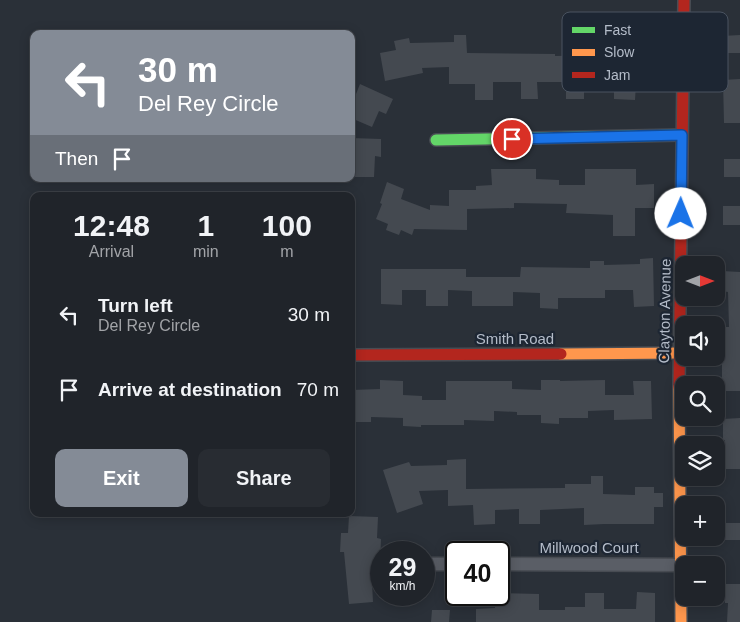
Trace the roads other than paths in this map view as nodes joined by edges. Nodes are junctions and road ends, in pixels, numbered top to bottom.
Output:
1 (683, 92) edge
2 (682, 135) junction
3 (436, 140) dead end
4 (680, 316) edge
5 (675, 353) edge
6 (355, 355) edge
7 (679, 366) edge
8 (680, 556) edge
9 (510, 564) edge
10 (675, 565) edge
11 (681, 606) edge
12 (681, 622) edge

1 - 2 street, Clayton Avenue
2 - 3 street
2 - 4 street, Clayton Avenue
5 - 6 street, Smith Road
7 - 8 street, Clayton Avenue
9 - 10 street, Millwood Court
11 - 12 street, Clayton Avenue

